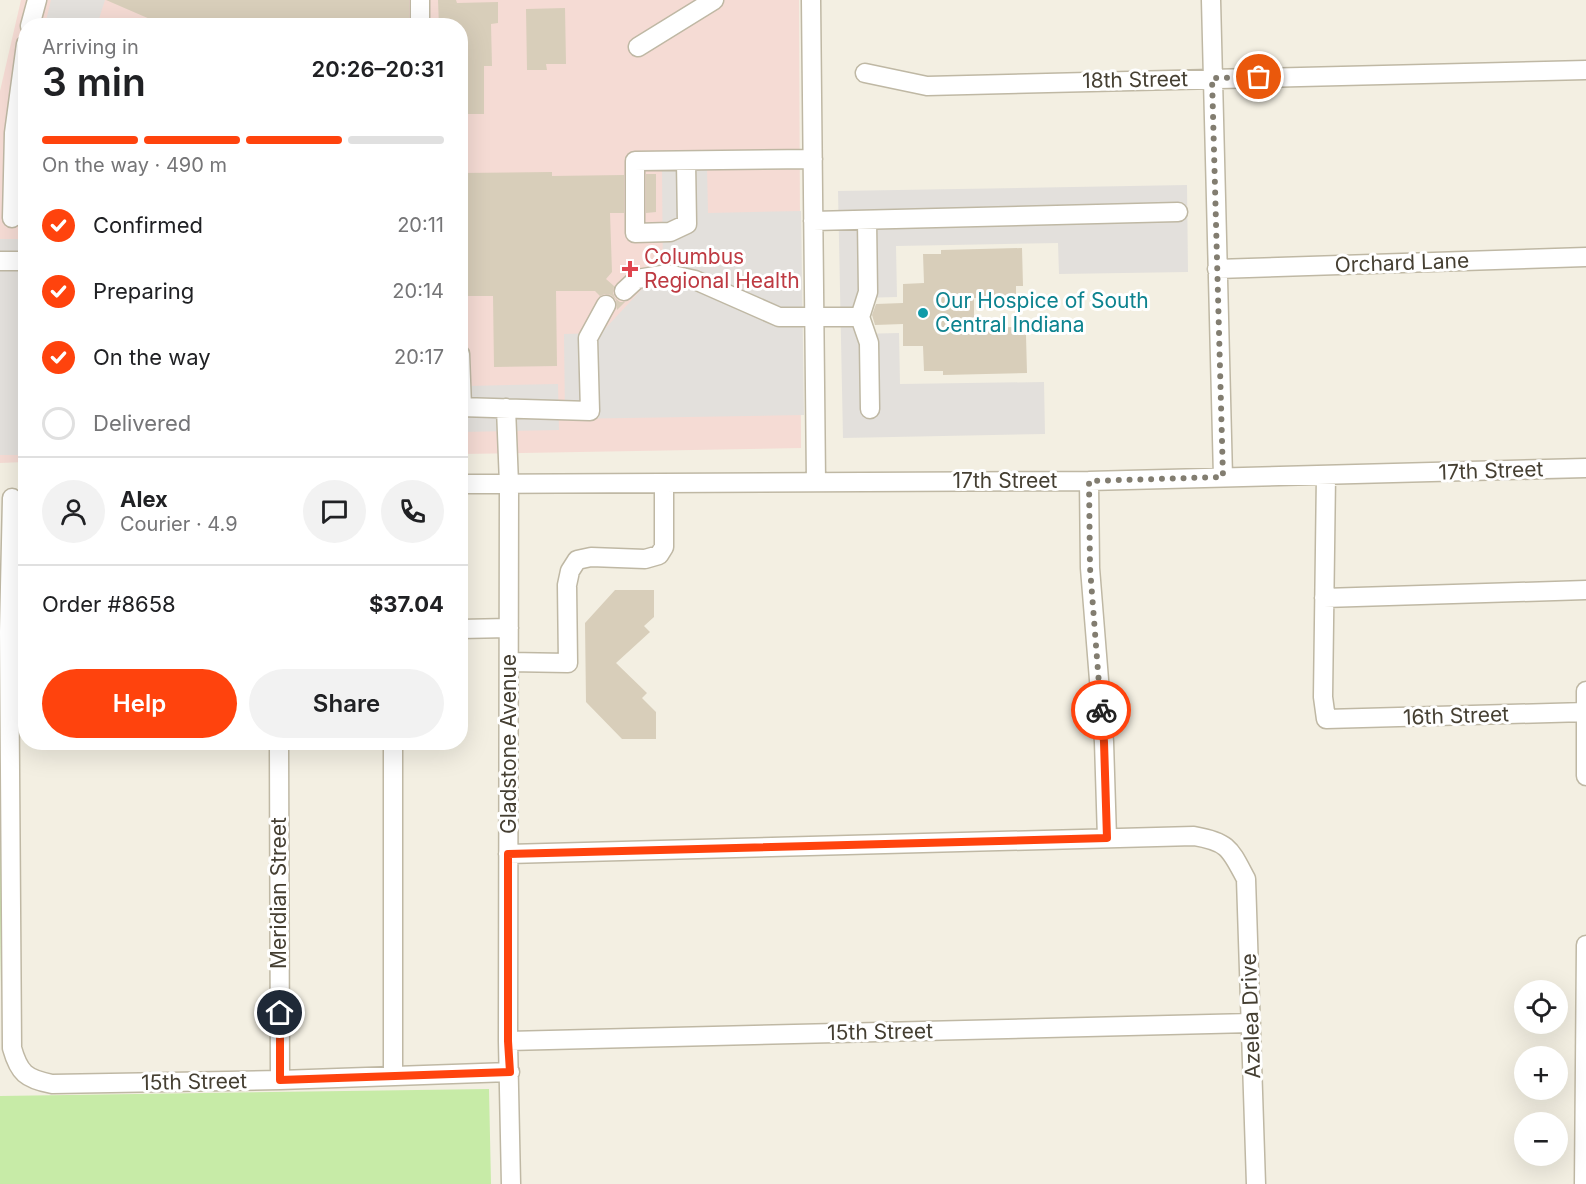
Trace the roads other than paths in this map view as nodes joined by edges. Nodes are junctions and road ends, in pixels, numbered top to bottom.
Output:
1 (37, 0) edge
2 (420, 0) edge
3 (714, 0) edge
4 (811, 0) edge
5 (1211, 0) edge
6 (32, 18) edge
7 (420, 18) edge
8 (638, 47) dead end
9 (1586, 70) edge
10 (865, 73) dead end
11 (1212, 78) junction
12 (18, 103) edge
13 (813, 159) junction
14 (686, 161) junction
15 (1179, 212) dead end
16 (12, 218) edge
17 (867, 220) junction
18 (813, 221) junction
19 (1586, 256) edge
20 (0, 261) edge
21 (18, 261) edge
22 (1217, 269) junction
23 (624, 291) dead end
24 (606, 305) dead end
25 (860, 317) junction
26 (814, 318) junction
27 (468, 407) edge
28 (506, 408) junction
29 (870, 409) dead end
30 (1586, 468) edge
31 (1326, 475) junction
32 (1223, 477) junction
33 (1089, 481) junction
34 (816, 482) junction
35 (664, 483) junction
36 (468, 484) edge
37 (509, 484) junction
38 (13, 498) edge
39 (1586, 590) edge
40 (1324, 598) junction
41 (509, 628) junction
42 (468, 629) edge
43 (17, 631) edge
44 (509, 662) junction
45 (1586, 691) edge
46 (1586, 712) edge
47 (279, 750) edge
48 (393, 750) edge
49 (1586, 776) edge
50 (1107, 838) junction
51 (508, 854) junction
52 (1586, 945) edge
53 (1251, 1023) junction
54 (508, 1041) junction
55 (510, 1072) junction
56 (393, 1076) junction
57 (280, 1080) junction
58 (511, 1184) edge
59 (1256, 1184) edge
60 (1584, 1184) edge

1 - 6 street
2 - 7 street
3 - 8 street
4 - 13 street
5 - 11 street
9 - 11 street, 18th Street
10 - 11 street, 18th Street
11 - 22 street
12 - 16 street
13 - 14 street
13 - 18 street
14 - 14 street
15 - 17 street
17 - 18 street
17 - 25 street
18 - 26 street
19 - 22 street, Orchard Lane
20 - 21 street
22 - 32 street
23 - 26 street
24 - 28 street
25 - 26 street
25 - 29 street
26 - 34 street
27 - 28 street
28 - 37 street, Gladstone Avenue
30 - 31 street, 17th Street
31 - 32 street, 17th Street
31 - 40 street
32 - 33 street, 17th Street
33 - 34 street, 17th Street
33 - 50 street
34 - 35 street, 17th Street
35 - 37 street, 17th Street
35 - 44 street
36 - 37 street, 17th Street
37 - 41 street, Gladstone Avenue
38 - 43 street
39 - 40 street
40 - 46 street, 16th Street
41 - 42 street
41 - 44 street, Gladstone Avenue
43 - 57 street, 15th Street
44 - 51 street, Gladstone Avenue
45 - 46 street
46 - 49 street
47 - 57 street, Meridian Street
48 - 56 street
50 - 51 street
50 - 53 street, Azelea Drive
51 - 54 street, Gladstone Avenue
52 - 60 street
53 - 54 street, 15th Street
53 - 59 street, Azelea Drive
54 - 55 street, Gladstone Avenue
55 - 56 street, 15th Street
55 - 58 street, Gladstone Avenue
56 - 57 street, 15th Street

